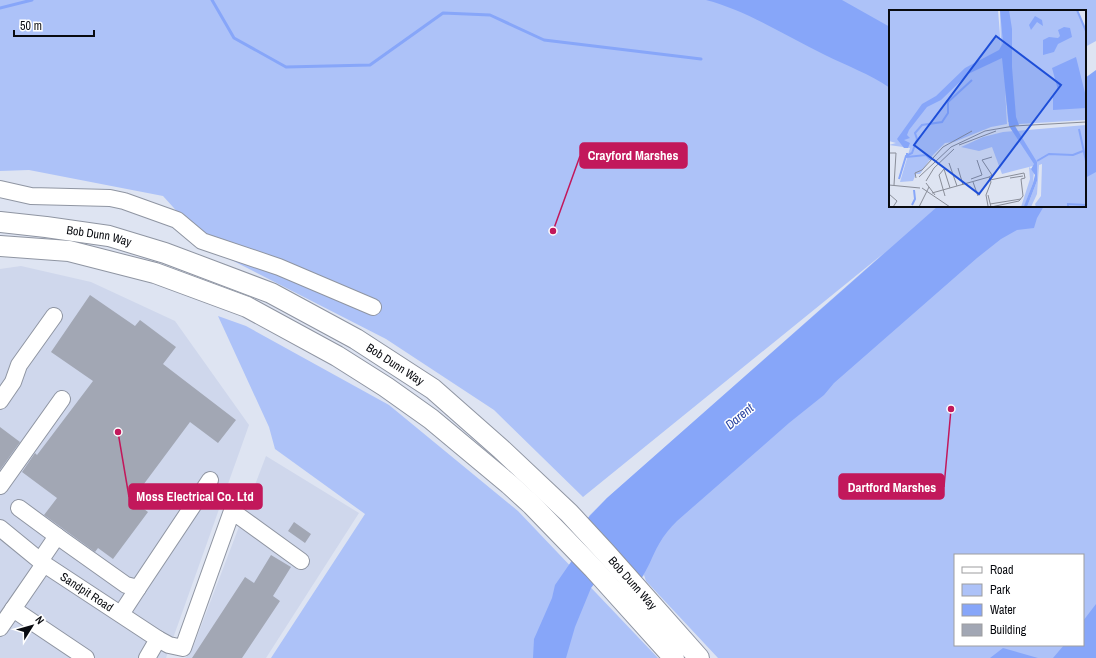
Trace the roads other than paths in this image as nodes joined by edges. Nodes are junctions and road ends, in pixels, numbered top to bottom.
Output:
1 (0, 188) edge
2 (0, 222) edge
3 (0, 246) edge
4 (373, 306) dead end
5 (54, 316) dead end
6 (62, 399) dead end
7 (0, 401) edge
8 (210, 480) dead end
9 (0, 486) edge
10 (19, 508) dead end
11 (0, 528) edge
12 (57, 536) junction
13 (301, 561) dead end
14 (42, 562) junction
15 (138, 588) junction
16 (642, 608) junction
17 (13, 609) junction
18 (121, 614) junction
19 (0, 628) edge
20 (158, 639) junction
21 (86, 658) edge
22 (147, 658) edge
23 (674, 658) edge
24 (699, 658) edge

1 - 4 street
2 - 16 main road, Bob Dunn Way
3 - 16 main road, Bob Dunn Way
5 - 7 street
6 - 9 street
8 - 15 street
10 - 12 street
11 - 14 street, Sandpit Road
12 - 14 street
12 - 15 street
13 - 20 street, Sandpit Road
14 - 17 street
14 - 18 street, Sandpit Road
15 - 18 street
16 - 23 main road, Bob Dunn Way
16 - 24 main road, Bob Dunn Way
17 - 19 street
17 - 21 street
18 - 20 street, Sandpit Road
20 - 22 street

